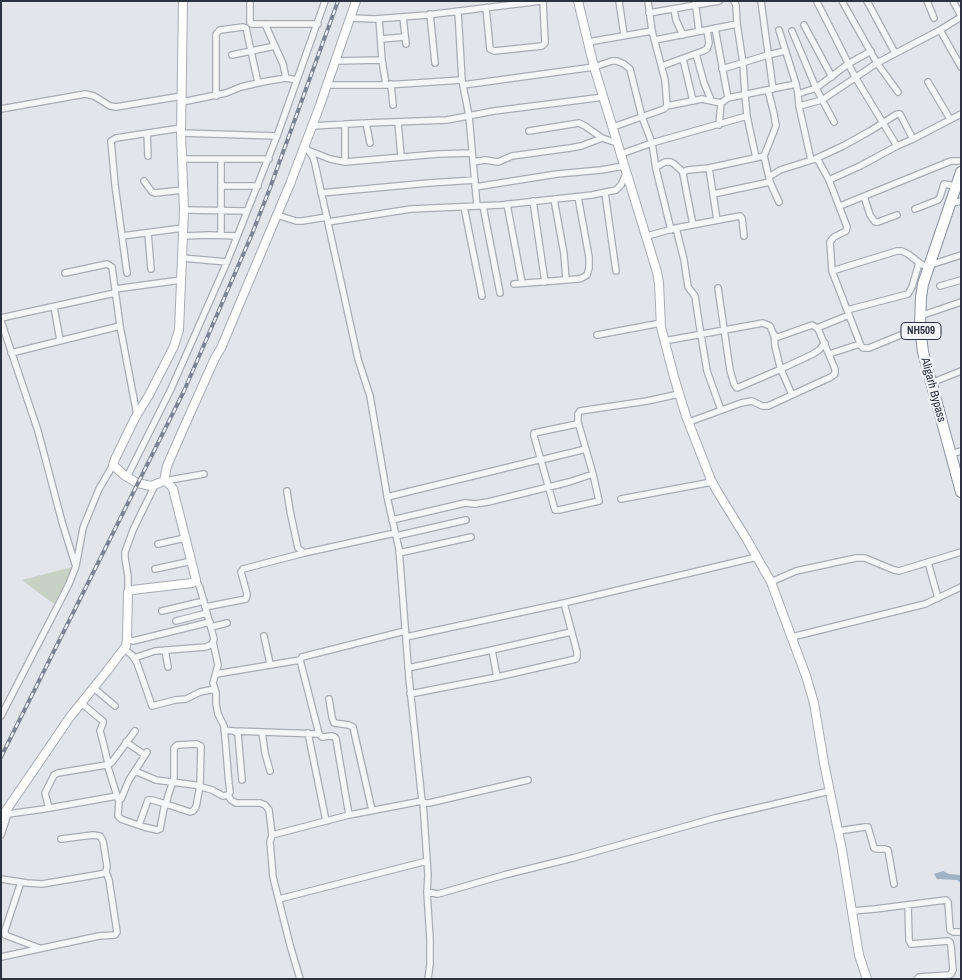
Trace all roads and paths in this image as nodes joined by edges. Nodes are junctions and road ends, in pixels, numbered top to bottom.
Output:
1 (183, 1) edge
2 (250, 1) edge
3 (325, 1) edge
4 (356, 1) edge
5 (542, 1) edge
6 (578, 1) edge
7 (620, 1) edge
8 (648, 1) edge
9 (719, 1) edge
10 (734, 1) edge
11 (761, 1) edge
12 (842, 1) edge
13 (867, 1) edge
14 (927, 1) edge
15 (954, 1) edge
16 (817, 2) edge
17 (695, 3) edge
18 (486, 8) junction
19 (674, 9) junction
20 (458, 11) junction
21 (650, 13) junction
22 (430, 14) junction
23 (961, 16) edge
24 (403, 17) junction
25 (350, 18) junction
26 (934, 18) dead end
27 (379, 19) junction
28 (265, 24) junction
29 (318, 24) junction
30 (737, 24) junction
31 (804, 25) dead end
32 (715, 28) junction
33 (652, 30) junction
34 (707, 30) junction
35 (779, 30) dead end
36 (792, 30) dead end
37 (940, 30) junction
38 (700, 32) junction
39 (624, 35) junction
40 (683, 35) junction
41 (405, 36) junction
42 (380, 39) junction
43 (655, 40) junction
44 (588, 42) junction
45 (406, 44) dead end
46 (275, 46) junction
47 (252, 51) junction
48 (785, 51) junction
49 (871, 51) junction
50 (895, 53) junction
51 (232, 54) dead end
52 (696, 54) junction
53 (768, 55) junction
54 (683, 59) junction
55 (382, 60) junction
56 (335, 61) junction
57 (435, 63) dead end
58 (743, 63) junction
59 (877, 63) junction
60 (848, 64) junction
61 (662, 66) junction
62 (594, 67) junction
63 (961, 67) edge
64 (722, 69) junction
65 (832, 76) junction
66 (855, 77) junction
67 (286, 78) junction
68 (297, 80) junction
69 (463, 82) junction
70 (928, 82) dead end
71 (258, 83) junction
72 (389, 84) junction
73 (796, 84) junction
74 (327, 85) junction
75 (816, 88) junction
76 (771, 89) junction
77 (898, 92) dead end
78 (798, 94) junction
79 (744, 95) junction
80 (216, 96) junction
81 (604, 97) junction
82 (728, 98) junction
83 (182, 99) junction
84 (711, 100) junction
85 (822, 100) junction
86 (693, 101) junction
87 (721, 103) junction
88 (393, 105) dead end
89 (667, 106) junction
90 (799, 106) junction
91 (1, 109) edge
92 (961, 114) edge
93 (469, 116) junction
94 (747, 116) junction
95 (642, 117) junction
96 (950, 119) junction
97 (398, 122) junction
98 (834, 122) dead end
99 (882, 122) junction
100 (366, 123) junction
101 (345, 124) junction
102 (719, 125) junction
103 (312, 126) junction
104 (613, 127) junction
105 (181, 131) junction
106 (530, 131) dead end
107 (147, 133) junction
108 (278, 136) junction
109 (602, 138) junction
110 (913, 139) junction
111 (370, 142) dead end
112 (617, 143) junction
113 (652, 143) junction
114 (896, 146) junction
115 (307, 148) junction
116 (472, 152) junction
117 (621, 154) junction
118 (148, 156) dead end
119 (764, 156) junction
120 (401, 157) junction
121 (756, 158) junction
122 (182, 159) junction
123 (269, 159) junction
124 (222, 160) junction
125 (813, 160) junction
126 (961, 161) edge
127 (345, 162) junction
128 (473, 162) junction
129 (656, 167) junction
130 (709, 168) junction
131 (625, 170) junction
132 (683, 172) junction
133 (961, 172) edge
134 (770, 179) junction
135 (829, 180) junction
136 (144, 181) dead end
137 (475, 184) junction
138 (951, 185) junction
139 (221, 186) junction
140 (258, 186) junction
141 (183, 190) junction
142 (321, 193) junction
143 (605, 193) junction
144 (713, 194) junction
145 (864, 196) junction
146 (578, 197) junction
147 (554, 199) junction
148 (533, 201) junction
149 (961, 201) edge
150 (779, 202) dead end
151 (507, 204) junction
152 (949, 204) junction
153 (480, 206) junction
154 (840, 206) junction
155 (464, 207) junction
156 (915, 209) dead end
157 (184, 210) junction
158 (221, 210) junction
159 (247, 211) junction
160 (277, 215) junction
161 (897, 215) dead end
162 (327, 220) junction
163 (717, 220) junction
164 (693, 225) junction
165 (183, 228) junction
166 (673, 229) junction
167 (148, 233) junction
168 (221, 235) junction
169 (122, 236) junction
170 (183, 236) junction
171 (237, 236) junction
172 (646, 236) junction
173 (744, 236) dead end
174 (961, 255) edge
175 (182, 258) junction
176 (227, 262) junction
177 (925, 265) junction
178 (151, 269) dead end
179 (616, 271) dead end
180 (832, 271) junction
181 (65, 273) dead end
182 (126, 273) dead end
183 (181, 280) junction
184 (566, 280) junction
185 (961, 280) edge
186 (545, 282) junction
187 (522, 283) junction
188 (514, 284) dead end
189 (940, 286) dead end
190 (718, 288) dead end
191 (115, 291) junction
192 (500, 293) dead end
193 (482, 296) dead end
194 (961, 302) edge
195 (54, 307) junction
196 (848, 312) junction
197 (1, 320) edge
198 (920, 322) junction
199 (661, 323) junction
200 (120, 326) junction
201 (817, 328) junction
202 (724, 330) junction
203 (700, 334) junction
204 (774, 334) junction
205 (597, 335) dead end
206 (60, 340) junction
207 (664, 340) junction
208 (825, 344) junction
209 (860, 344) junction
210 (11, 353) junction
211 (829, 354) junction
212 (781, 370) junction
213 (961, 371) edge
214 (932, 383) junction
215 (679, 394) junction
216 (792, 395) junction
217 (720, 410) junction
218 (137, 415) junction
219 (578, 422) junction
220 (689, 422) junction
221 (586, 449) junction
222 (956, 453) edge
223 (541, 458) junction
224 (113, 465) junction
225 (204, 474) dead end
226 (593, 474) junction
227 (127, 477) junction
228 (164, 481) junction
229 (712, 482) junction
230 (155, 485) junction
231 (548, 487) junction
232 (287, 491) dead end
233 (961, 492) edge
234 (387, 497) junction
235 (621, 500) dead end
236 (392, 520) junction
237 (466, 520) dead end
238 (395, 534) junction
239 (471, 537) dead end
240 (185, 538) junction
241 (158, 544) dead end
242 (304, 552) junction
243 (961, 552) edge
244 (399, 553) junction
245 (757, 557) junction
246 (192, 561) junction
247 (928, 562) junction
248 (76, 566) junction
249 (155, 569) dead end
250 (196, 580) junction
251 (771, 582) junction
252 (961, 587) edge
253 (128, 592) junction
254 (938, 598) junction
255 (564, 604) junction
256 (205, 607) junction
257 (162, 611) dead end
258 (176, 621) dead end
259 (227, 623) dead end
260 (210, 624) junction
261 (571, 632) junction
262 (405, 634) junction
263 (264, 636) dead end
264 (792, 637) junction
265 (127, 639) junction
266 (213, 642) junction
267 (124, 648) junction
268 (165, 650) junction
269 (492, 650) junction
270 (134, 658) junction
271 (300, 660) junction
272 (270, 664) junction
273 (168, 667) dead end
274 (408, 668) junction
275 (216, 674) junction
276 (496, 677) junction
277 (94, 688) junction
278 (215, 689) junction
279 (410, 694) junction
280 (329, 699) dead end
281 (81, 703) junction
282 (115, 706) dead end
283 (1, 716) edge
284 (224, 730) junction
285 (135, 731) dead end
286 (234, 731) junction
287 (262, 732) junction
288 (308, 734) junction
289 (319, 734) junction
290 (126, 742) junction
291 (107, 765) junction
292 (135, 771) junction
293 (270, 771) dead end
294 (242, 780) dead end
295 (528, 780) dead end
296 (173, 782) junction
297 (200, 786) junction
298 (830, 791) junction
299 (228, 795) junction
300 (118, 798) junction
301 (423, 801) junction
302 (166, 804) junction
303 (50, 808) junction
304 (372, 810) junction
305 (349, 815) junction
306 (4, 816) edge
307 (326, 821) junction
308 (139, 826) junction
309 (838, 831) junction
310 (1, 835) edge
311 (272, 835) junction
312 (62, 839) dead end
313 (427, 861) junction
314 (106, 872) junction
315 (1, 879) edge
316 (21, 882) junction
317 (894, 884) dead end
318 (427, 892) junction
319 (279, 899) junction
320 (908, 905) junction
321 (852, 911) junction
322 (961, 932) edge
323 (41, 948) junction
324 (1, 957) edge
325 (300, 979) edge
326 (428, 979) edge
327 (867, 979) edge
328 (917, 979) edge

1 - 83 street
2 - 28 street
3 - 29 street
4 - 25 street
5 - 18 street
5 - 18 street
6 - 44 street
7 - 39 street
8 - 21 street
9 - 17 street
10 - 30 street
11 - 53 street
12 - 49 street
13 - 50 street
14 - 26 street
15 - 23 street
16 - 60 street
17 - 19 street
17 - 38 street
18 - 20 street
19 - 21 street
19 - 40 street
20 - 22 street
20 - 69 street
21 - 33 street
22 - 24 street
22 - 57 street
23 - 37 street
24 - 27 street
24 - 41 street
25 - 27 street
25 - 56 street
27 - 42 street
28 - 29 street
28 - 46 street
29 - 68 street
30 - 32 street
30 - 58 street
31 - 65 street
32 - 34 street
32 - 64 street
33 - 39 street
33 - 43 street
34 - 38 street
34 - 52 street
35 - 48 street
36 - 75 street
37 - 50 street
37 - 63 street
38 - 40 street
39 - 44 street
40 - 43 street
41 - 42 street
41 - 45 street
42 - 55 street
43 - 61 street
44 - 62 street
46 - 47 street
46 - 67 street
47 - 51 street
47 - 71 street
47 - 80 street
48 - 53 street
48 - 73 street
49 - 59 street
49 - 60 street
50 - 59 street
52 - 54 street
52 - 84 street
53 - 58 street
53 - 76 street
54 - 61 street
54 - 86 street
55 - 56 street
55 - 72 street
56 - 74 street
58 - 64 street
58 - 79 street
59 - 66 street
59 - 77 street
60 - 65 street
60 - 66 street
61 - 89 street
62 - 69 street
62 - 81 street
62 - 95 street
64 - 82 street
65 - 75 street
66 - 85 street
66 - 99 street
67 - 68 street
67 - 71 street
68 - 108 street
69 - 72 street
69 - 93 street
70 - 96 street
71 - 80 street
72 - 74 street
72 - 88 street
73 - 76 street
73 - 78 street
74 - 103 street
75 - 78 street
75 - 85 street
76 - 79 street
76 - 119 street
78 - 90 street
79 - 82 street
79 - 94 street
80 - 83 street
81 - 93 street
81 - 104 street
82 - 87 street
83 - 91 street
83 - 105 street
84 - 86 street
84 - 87 street
85 - 90 street
85 - 98 street
86 - 89 street
87 - 102 street
89 - 95 street
90 - 125 street
92 - 96 street
93 - 97 street
93 - 116 street
94 - 102 street
94 - 121 street
95 - 104 street
95 - 113 street
96 - 110 street
97 - 100 street
97 - 120 street
99 - 110 street
99 - 114 street
99 - 125 street
100 - 101 street
100 - 111 street
101 - 103 street
101 - 127 street
102 - 113 street
103 - 115 street
104 - 112 street
105 - 107 street
105 - 108 street
105 - 122 street
106 - 109 street
107 - 118 street
107 - 169 street
108 - 123 street
109 - 112 street
109 - 128 street
110 - 114 street
112 - 117 street
113 - 117 street
113 - 129 street
114 - 135 street
115 - 127 street
115 - 142 street
115 - 160 street
116 - 120 street
116 - 128 street
117 - 131 street
119 - 121 street
119 - 134 street
120 - 127 street
121 - 130 street
122 - 124 street
122 - 141 street
123 - 124 street
123 - 140 street
124 - 139 street
125 - 134 street
125 - 135 street
126 - 145 street
128 - 137 street
129 - 132 street
129 - 166 street
130 - 132 street
130 - 144 street
131 - 137 street
131 - 143 street
131 - 172 street
132 - 164 street
133 - 138 highway, Aligarh Bypass / NH509
134 - 144 street
134 - 150 street
135 - 154 street
136 - 141 street
137 - 142 street
137 - 153 street
138 - 152 highway, Aligarh Bypass / NH509
138 - 156 street
139 - 140 street
139 - 158 street
140 - 159 street
141 - 157 street
142 - 162 street
143 - 146 street
143 - 179 street
144 - 163 street
145 - 154 street
145 - 161 street
146 - 147 street
146 - 184 street
147 - 148 street
147 - 184 street
148 - 151 street
148 - 186 street
149 - 152 street
151 - 153 street
151 - 187 street
152 - 177 highway, Aligarh Bypass / NH509
153 - 155 street
153 - 192 street
154 - 180 street
155 - 162 street
155 - 193 street
157 - 158 street
157 - 165 street
158 - 159 street
158 - 168 street
159 - 171 street
160 - 162 street
160 - 228 street
162 - 234 street
163 - 164 street
163 - 173 street
164 - 166 street
165 - 167 street
165 - 170 street
166 - 172 street
166 - 203 street
167 - 169 street
167 - 178 street
168 - 170 street
168 - 171 street
169 - 182 street
170 - 175 street
171 - 176 street
172 - 199 street
174 - 177 street
175 - 176 street
175 - 183 street
176 - 227 street
177 - 180 street
177 - 196 street
177 - 198 highway, Aligarh Bypass / NH509
180 - 196 street
181 - 191 street
183 - 191 street
183 - 218 street
184 - 186 street
185 - 189 street
186 - 187 street
187 - 188 street
190 - 202 street
191 - 195 street
191 - 200 street
194 - 198 street
195 - 197 street
195 - 206 street
196 - 201 street
196 - 209 street
197 - 210 street
198 - 209 street
198 - 214 highway, Aligarh Bypass / NH509
199 - 205 street
199 - 207 street
200 - 206 street
200 - 218 street
201 - 204 street
201 - 208 street
202 - 203 street
202 - 204 street
202 - 212 street
203 - 207 street
203 - 217 street
204 - 212 street
206 - 210 street
207 - 215 street
208 - 211 street
208 - 212 street
209 - 211 street
210 - 248 street
211 - 216 street
212 - 216 street
213 - 214 street
214 - 222 highway, Aligarh Bypass / NH509
215 - 219 street
215 - 220 street
216 - 217 street
217 - 220 street
218 - 224 street
219 - 221 street
219 - 223 street
220 - 229 street
221 - 223 street
221 - 226 street
222 - 233 highway, Aligarh Bypass / NH509
223 - 231 street
223 - 234 street
224 - 227 street
224 - 248 street
225 - 228 street
226 - 231 street
226 - 231 street
227 - 230 street
228 - 230 street
228 - 240 street
229 - 235 street
229 - 245 street
230 - 253 street
231 - 236 street
232 - 242 street
234 - 236 street
236 - 238 street
237 - 238 street
238 - 242 street
238 - 244 street
239 - 244 street
240 - 241 street
240 - 246 street
242 - 256 street
243 - 247 street
244 - 262 street
245 - 251 street
245 - 255 street
246 - 249 street
246 - 250 street
247 - 251 street
247 - 254 street
248 - 283 street
250 - 253 street
250 - 256 street
251 - 264 street
252 - 254 street
253 - 265 street
254 - 264 street
255 - 261 street
255 - 262 street
256 - 257 street
256 - 258 street
256 - 260 street
259 - 260 street
260 - 265 street
260 - 266 street
261 - 269 street
261 - 276 street
262 - 271 street
262 - 274 street
263 - 272 street
264 - 298 street
265 - 267 street
266 - 268 street
266 - 275 street
267 - 270 street
267 - 277 street
268 - 270 street
268 - 273 street
269 - 274 street
269 - 276 street
270 - 278 street
271 - 272 street
271 - 289 street
272 - 275 street
274 - 279 street
275 - 278 street
276 - 279 street
277 - 281 street
277 - 282 street
278 - 284 street
279 - 301 street
280 - 304 street
281 - 291 street
281 - 306 street
284 - 286 street
284 - 299 street
285 - 290 street
286 - 287 street
286 - 294 street
287 - 288 street
287 - 293 street
288 - 289 street
288 - 307 street
289 - 305 street
290 - 291 street
290 - 292 street
291 - 300 street
291 - 303 street
292 - 296 street
292 - 300 street
295 - 301 street
296 - 297 street
296 - 297 street
296 - 302 street
297 - 299 street
297 - 302 street
298 - 309 street
298 - 318 street
299 - 311 street
300 - 303 street
300 - 308 street
301 - 304 street
301 - 313 street
302 - 308 street
302 - 308 street
303 - 306 street
304 - 305 street
305 - 307 street
306 - 310 street
307 - 311 street
309 - 317 street
309 - 321 street
311 - 319 street
312 - 314 street
313 - 318 street
313 - 319 street
314 - 316 street
314 - 323 street
315 - 316 street
316 - 323 street
318 - 326 street
319 - 325 street
320 - 321 street
320 - 322 street
320 - 328 street
321 - 327 street
323 - 324 street

